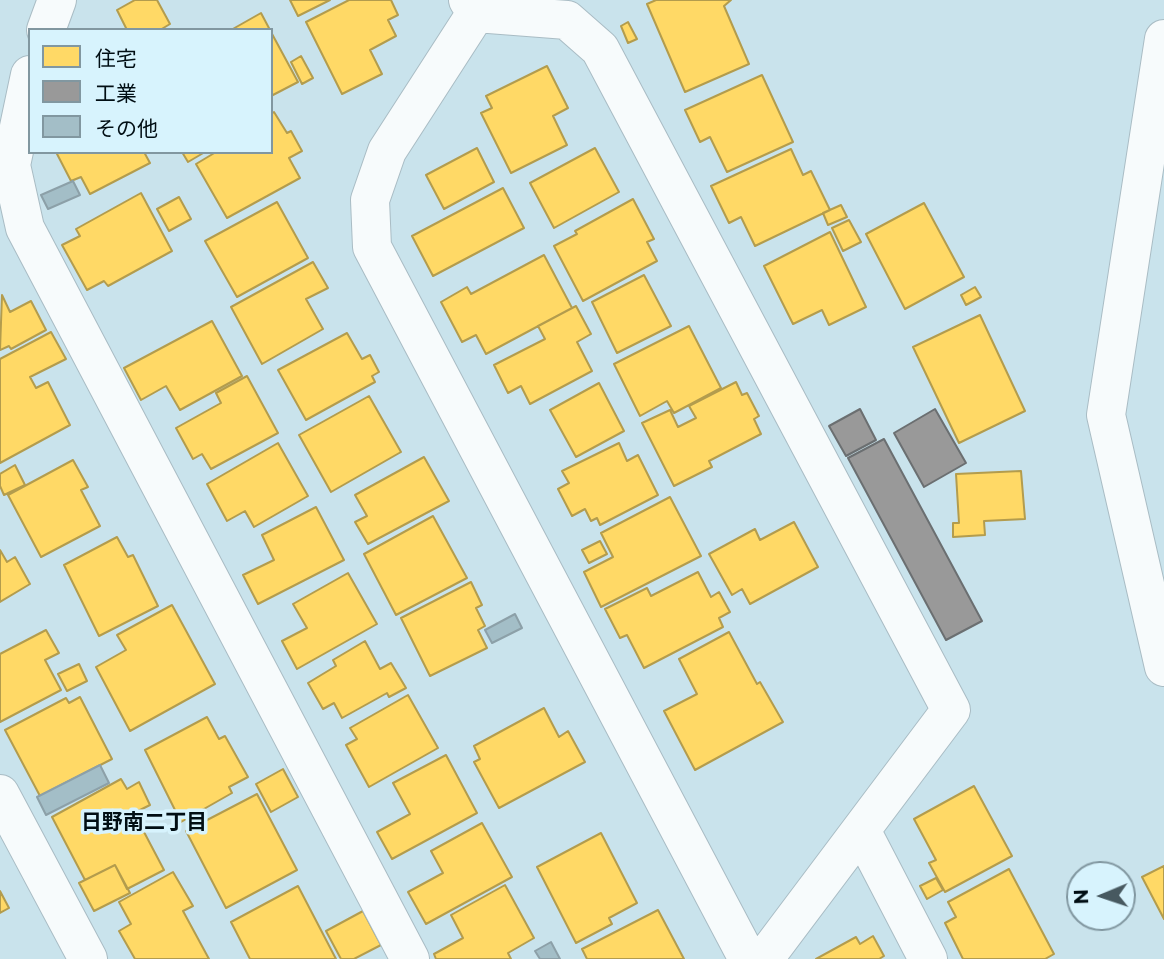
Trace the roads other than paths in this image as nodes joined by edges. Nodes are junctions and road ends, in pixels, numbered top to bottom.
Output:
1 (57, 0) edge
2 (472, 6) edge
3 (47, 28) edge
4 (1164, 39) edge
5 (28, 84) edge
6 (1164, 667) edge
7 (0, 794) edge
8 (862, 832) junction
9 (88, 959) edge
10 (410, 959) edge
11 (748, 959) edge
12 (764, 959) edge
13 (928, 959) edge

1 - 3 street
2 - 8 street
2 - 11 street
4 - 6 street
5 - 10 street
7 - 9 street
8 - 12 street
8 - 13 street

